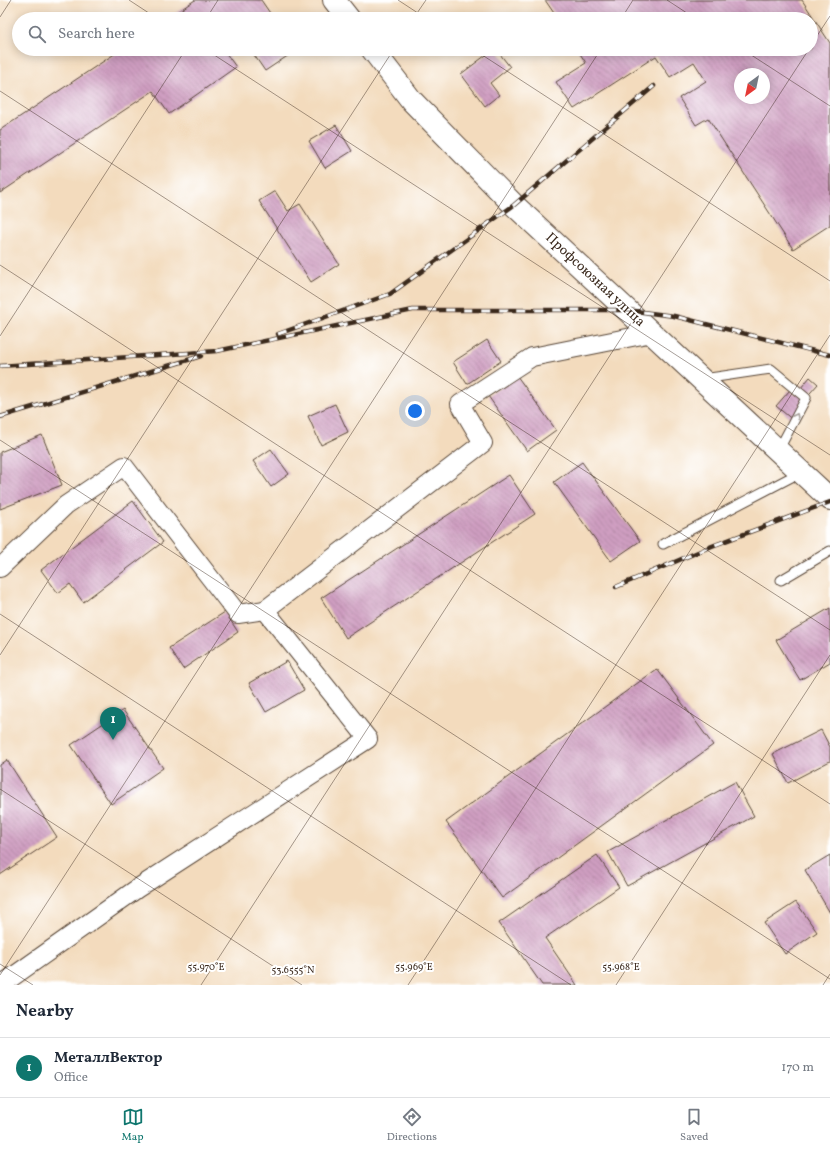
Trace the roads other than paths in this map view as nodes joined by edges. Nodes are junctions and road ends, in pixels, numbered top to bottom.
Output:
1 (334, 0) edge
2 (343, 12) edge
3 (377, 56) edge
4 (652, 333) junction
5 (702, 380) junction
6 (778, 451) junction
7 (819, 483) edge
8 (663, 544) dead end
9 (830, 551) edge
10 (0, 568) edge
11 (781, 580) dead end
12 (264, 610) junction
13 (1, 985) edge

1 - 2 main road
3 - 4 main road, Профсоюзная улица
4 - 5 main road, Профсоюзная улица
4 - 12 street
5 - 6 main road, Профсоюзная улица
6 -> 5 lane
6 - 7 main road, Профсоюзная улица
7 - 8 lane
9 - 11 lane
10 - 12 street
12 - 13 street

